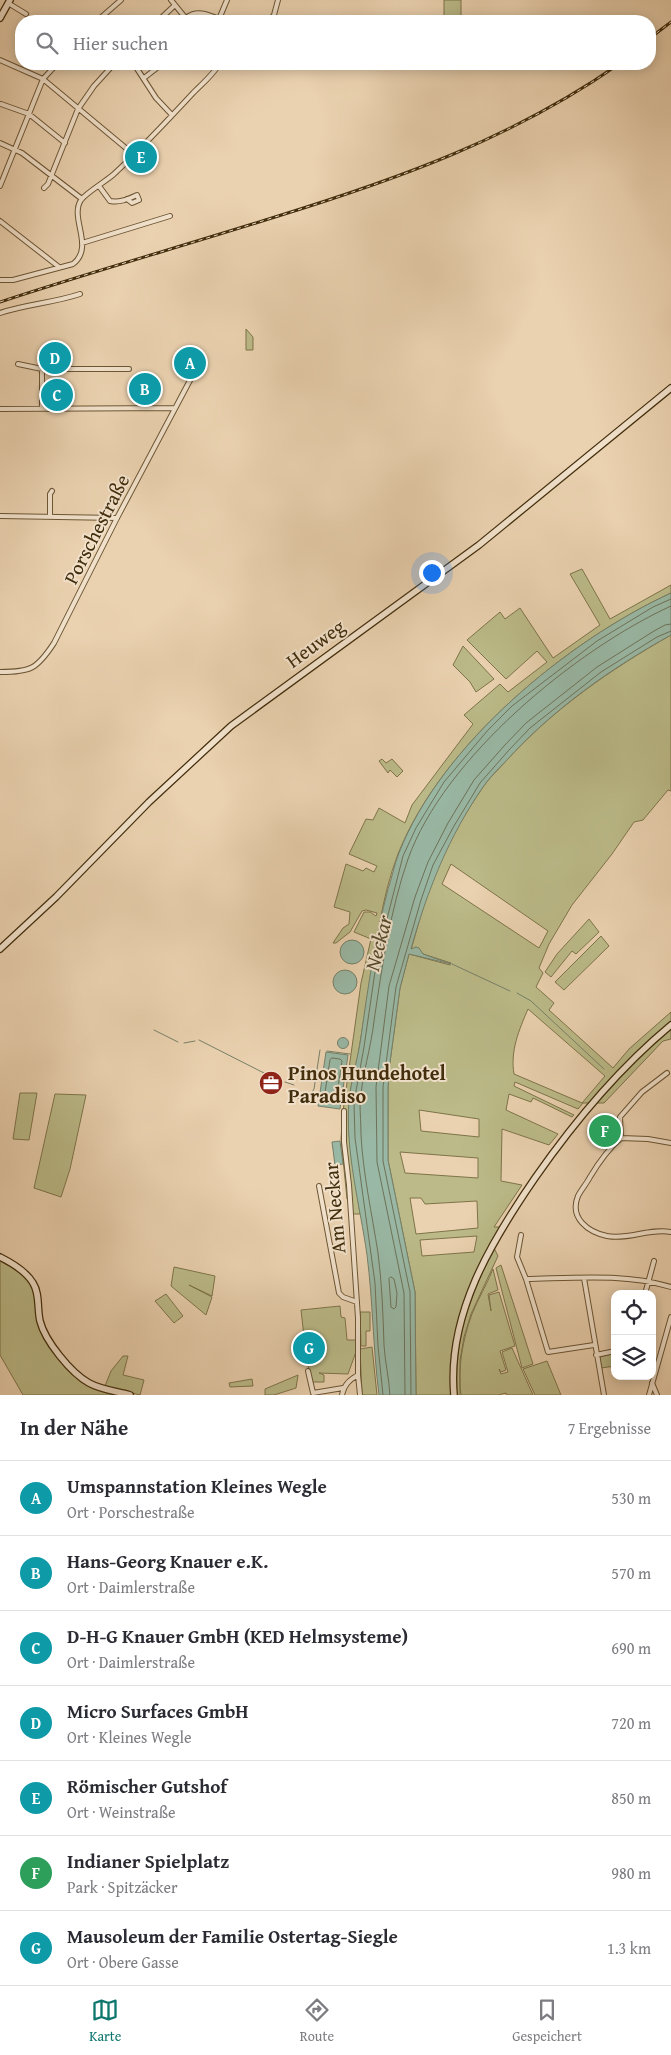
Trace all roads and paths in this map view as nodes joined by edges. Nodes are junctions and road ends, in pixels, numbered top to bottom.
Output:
1 (121, 0) edge
2 (171, 0) edge
3 (227, 0) edge
4 (278, 0) edge
5 (9, 2) edge
6 (175, 5) junction
7 (26, 14) dead end
8 (104, 15) edge
9 (164, 15) edge
10 (183, 15) edge
11 (193, 15) edge
12 (209, 15) edge
13 (221, 15) edge
14 (274, 15) edge
15 (0, 18) edge
16 (0, 60) edge
17 (15, 67) edge
18 (23, 70) edge
19 (51, 70) edge
20 (109, 70) edge
21 (138, 70) edge
22 (154, 70) edge
23 (214, 70) edge
24 (144, 78) junction
25 (43, 79) junction
26 (1, 104) dead end
27 (78, 109) junction
28 (29, 114) junction
29 (172, 116) junction
30 (0, 142) edge
31 (65, 143) junction
32 (14, 148) junction
33 (133, 154) junction
34 (52, 175) junction
35 (0, 186) edge
36 (100, 186) junction
37 (44, 188) dead end
38 (82, 199) junction
39 (127, 199) dead end
40 (170, 216) dead end
41 (0, 221) edge
42 (82, 243) junction
43 (59, 267) junction
44 (0, 280) edge
45 (80, 294) dead end
46 (0, 313) edge
47 (18, 364) dead end
48 (42, 369) junction
49 (129, 369) dead end
50 (196, 369) dead end
51 (671, 388) edge
52 (176, 408) junction
53 (0, 409) edge
54 (42, 409) junction
55 (52, 491) dead end
56 (0, 516) edge
57 (50, 517) junction
58 (117, 518) junction
59 (0, 672) edge
60 (0, 949) edge
61 (671, 1025) edge
62 (667, 1073) dead end
63 (344, 1111) dead end
64 (621, 1138) junction
65 (671, 1143) edge
66 (319, 1186) dead end
67 (671, 1232) edge
68 (521, 1235) dead end
69 (0, 1257) edge
70 (654, 1261) dead end
71 (584, 1278) junction
72 (526, 1279) junction
73 (649, 1280) junction
74 (671, 1287) edge
75 (646, 1290) edge
76 (357, 1302) junction
77 (671, 1316) edge
78 (594, 1345) junction
79 (611, 1352) edge
80 (596, 1355) junction
81 (308, 1371) dead end
82 (358, 1375) junction
83 (652, 1383) junction
84 (344, 1388) junction
85 (313, 1394) edge
86 (130, 1395) edge
87 (342, 1395) edge
88 (360, 1395) edge
89 (454, 1395) edge
90 (604, 1395) edge
91 (648, 1395) edge
92 (657, 1395) edge

1 - 8 street
2 - 6 street
3 - 13 street
4 - 14 street
5 - 7 street
5 - 15 street
6 - 9 street
6 - 10 street
11 - 12 street
16 - 17 street
18 - 25 street
19 - 25 street
20 - 27 street
21 - 24 street
22 - 24 street
23 - 29 street
24 - 29 street
25 - 27 street
25 - 28 street
26 - 28 street
27 - 31 street
27 - 33 street
28 - 31 street
28 - 32 street
29 - 33 street
30 - 32 street
31 - 34 street
32 - 34 street
32 - 35 street
33 - 36 street
34 - 37 street
34 - 38 street
36 - 38 street
36 - 39 street
38 - 42 street
40 - 42 street
41 - 43 street
42 - 43 street
43 - 44 street
45 - 46 street
47 - 48 street
48 - 49 street
48 - 54 street
50 - 52 street, Porschestraße
51 - 60 street, Heuweg
52 - 54 street
52 - 58 street, Porschestraße
53 - 54 street
55 - 57 street
56 - 57 street
57 - 58 street
58 - 59 street, Porschestraße
61 - 89 street
62 - 64 street
63 - 76 street, Am Neckar
64 - 65 street
64 - 67 street
66 - 76 street, Am Neckar
68 - 72 street
69 - 86 street
70 - 73 street
71 - 72 street
71 - 73 street
71 - 78 street
72 - 78 street
73 - 74 street
73 - 75 street
76 - 82 street, Am Neckar
77 - 83 street
78 - 80 street
79 - 80 street
80 - 90 street
81 - 85 street
82 - 84 street
82 - 88 street, Am Neckar
83 - 91 street
83 - 92 street
84 - 85 street
84 - 87 street

